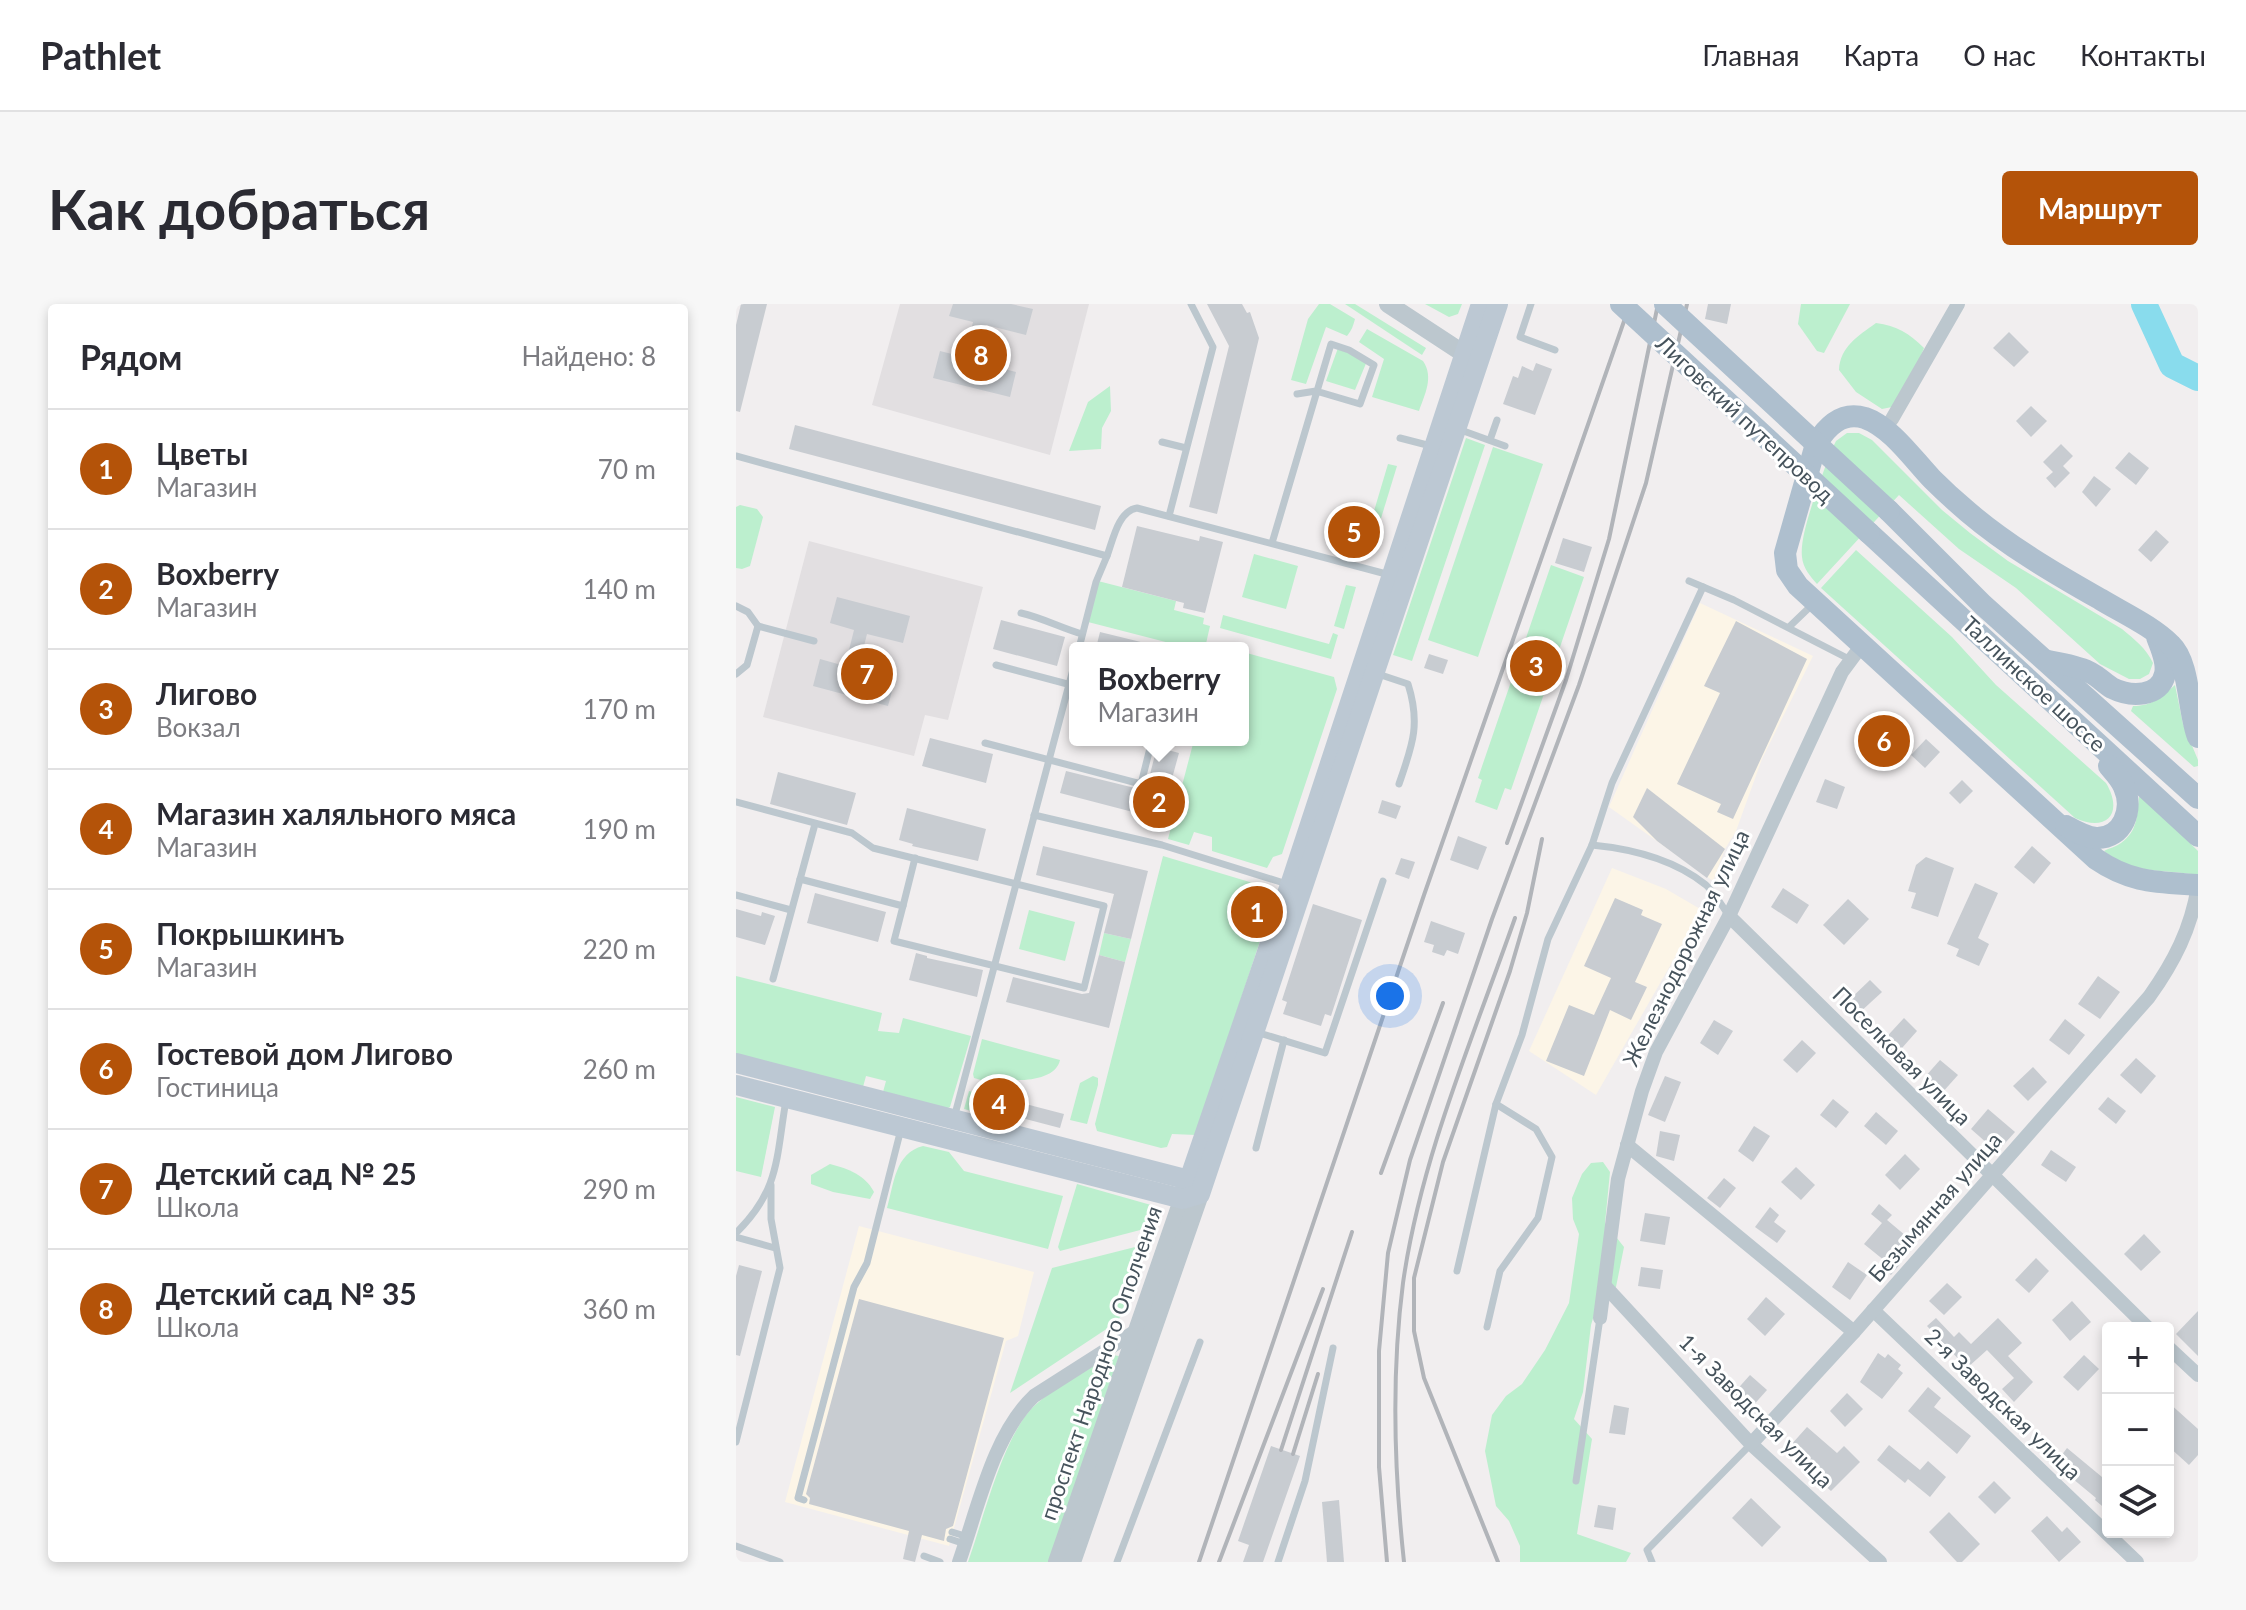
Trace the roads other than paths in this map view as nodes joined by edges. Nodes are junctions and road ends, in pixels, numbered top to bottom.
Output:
1 (1191, 304) edge
2 (1388, 304) edge
3 (1481, 304) edge
4 (1498, 304) edge
5 (1531, 304) edge
6 (1621, 304) edge
7 (1665, 304) edge
8 (1958, 304) edge
9 (1555, 350) dead end
10 (1471, 358) junction
11 (1316, 391) junction
12 (1297, 394) dead end
13 (1497, 420) dead end
14 (1456, 428) junction
15 (1884, 429) junction
16 (1400, 438) dead end
17 (1490, 440) junction
18 (1162, 442) dead end
19 (1505, 446) dead end
20 (1433, 447) junction
21 (1186, 448) junction
22 (736, 456) edge
23 (1889, 511) joint
24 (1169, 516) junction
25 (1869, 533) joint
26 (1272, 543) junction
27 (1107, 556) junction
28 (1391, 575) junction
29 (1689, 581) dead end
30 (1703, 587) junction
31 (1814, 602) junction
32 (736, 606) edge
33 (1021, 613) dead end
34 (758, 626) junction
35 (1789, 627) junction
36 (1082, 634) junction
37 (2155, 634) junction
38 (814, 641) dead end
39 (1080, 642) edge
40 (1855, 652) junction
41 (2043, 659) junction
42 (996, 665) dead end
43 (1376, 673) junction
44 (736, 674) edge
45 (1069, 684) edge
46 (1069, 695) edge
47 (2082, 729) junction
48 (2198, 737) edge
49 (985, 743) dead end
50 (1150, 746) edge
51 (1049, 760) junction
52 (1399, 784) dead end
53 (2198, 798) edge
54 (736, 802) edge
55 (1034, 815) junction
56 (2055, 821) junction
57 (815, 824) junction
58 (2198, 836) edge
59 (1592, 845) junction
60 (915, 858) junction
61 (800, 879) junction
62 (1383, 881) dead end
63 (1016, 885) junction
64 (1290, 885) junction
65 (2198, 886) edge
66 (736, 895) edge
67 (903, 906) junction
68 (791, 910) junction
69 (1729, 916) junction
70 (995, 966) junction
71 (773, 979) dead end
72 (1255, 1032) junction
73 (1284, 1040) junction
74 (736, 1063) edge
75 (736, 1085) edge
76 (789, 1088) junction
77 (1496, 1104) junction
78 (904, 1117) junction
79 (952, 1129) junction
80 (1627, 1145) junction
81 (1256, 1148) dead end
82 (1992, 1176) junction
83 (771, 1185) junction
84 (1191, 1191) junction
85 (736, 1235) edge
86 (775, 1248) junction
87 (1457, 1271) dead end
88 (1605, 1286) junction
89 (1873, 1310) junction
90 (1600, 1318) joint
91 (2142, 1322) edge
92 (1487, 1327) dead end
93 (1139, 1329) junction
94 (1854, 1332) junction
95 (1200, 1342) dead end
96 (1333, 1348) dead end
97 (2174, 1353) edge
98 (2198, 1375) edge
99 (736, 1442) edge
100 (1751, 1444) junction
101 (1576, 1481) dead end
102 (804, 1500) dead end
103 (951, 1536) dead end
104 (967, 1540) junction
105 (736, 1546) edge
106 (924, 1556) dead end
107 (780, 1562) edge
108 (940, 1562) edge
109 (959, 1562) edge
110 (1057, 1562) edge
111 (1072, 1562) edge
112 (1117, 1562) edge
113 (1278, 1562) edge
114 (1652, 1562) edge
115 (1880, 1562) edge
116 (2137, 1562) edge

1 - 21 lane
2 - 10 street
3 - 10 main road, проспект Народного Ополчения
4 - 10 main road, проспект Народного Ополчения
5 - 9 lane
6 - 25 main road, Лиговский путепровод, bridge
7 - 23 main road, Лиговский путепровод, bridge
8 - 15 street
10 - 14 main road, проспект Народного Ополчения
10 - 20 main road, проспект Народного Ополчения
11 - 11 lane
11 - 12 lane
11 - 26 lane
13 - 17 lane
14 - 17 lane
14 - 43 main road, проспект Народного Ополчения
15 - 31 main road
15 - 37 main road
16 - 20 lane
17 - 19 lane
18 - 21 lane
20 - 28 main road, проспект Народного Ополчения
21 - 24 lane
22 - 27 lane
23 - 41 main road, Таллинское шоссе
24 - 26 lane
24 - 27 lane
25 - 47 main road, Таллинское шоссе
26 - 28 lane
27 - 36 lane
28 - 64 main road, проспект Народного Ополчения
29 - 30 lane
30 - 35 lane
30 - 59 lane
31 - 35 lane
31 - 40 main road
32 - 34 lane
33 - 36 lane
34 - 38 lane
34 - 44 lane
35 - 40 lane
36 - 39 lane
37 - 41 main road
37 - 48 main road
40 - 56 main road
40 - 69 street, Железнодорожная улица
41 - 53 main road, Таллинское шоссе
42 - 45 lane
43 - 52 lane
43 - 72 main road, проспект Народного Ополчения
46 - 51 lane
47 - 56 main road
47 - 58 main road, Таллинское шоссе
49 - 51 lane
50 - 51 lane
51 - 55 lane
54 - 57 lane
55 - 63 lane
55 - 64 lane
56 - 65 main road
57 - 60 lane
57 - 61 lane
59 - 69 lane
59 - 77 lane
60 - 63 lane
60 - 67 lane
61 - 67 lane
61 - 68 lane
62 - 73 lane
63 - 70 lane
63 - 70 lane
64 - 84 main road, проспект Народного Ополчения
65 - 82 street, Безымянная улица
66 - 68 lane
67 - 70 lane
68 - 71 lane
69 - 80 street, Железнодорожная улица
69 - 82 street, Поселковая улица
70 - 79 lane
72 - 73 lane
72 - 84 main road, проспект Народного Ополчения
73 - 81 lane
74 - 76 main road
75 - 76 main road
76 - 78 main road
76 - 83 lane
77 - 87 lane
77 - 92 lane
78 - 79 main road
78 - 102 lane
79 - 84 main road
80 - 88 street, Железнодорожная улица
80 - 94 street
82 - 89 street, Безымянная улица
82 - 91 street, Поселковая улица
83 - 85 lane
83 - 86 lane
84 - 93 street, проспект Народного Ополчения
84 - 111 street, проспект Народного Ополчения
85 - 86 lane
86 - 99 lane
88 - 90 street, Железнодорожная улица
88 - 100 street, 1-я Заводская улица
89 - 94 street, Безымянная улица
89 - 116 street, 2-я Заводская улица
90 - 101 lane
93 - 104 street
93 - 110 street, проспект Народного Ополчения
94 - 100 street, Безымянная улица
95 - 112 lane
96 - 113 lane
97 - 98 street
100 - 114 lane, Безымянная улица
100 - 115 street, 1-я Заводская улица
103 - 104 lane
104 - 109 street
105 - 107 lane
106 - 108 lane

